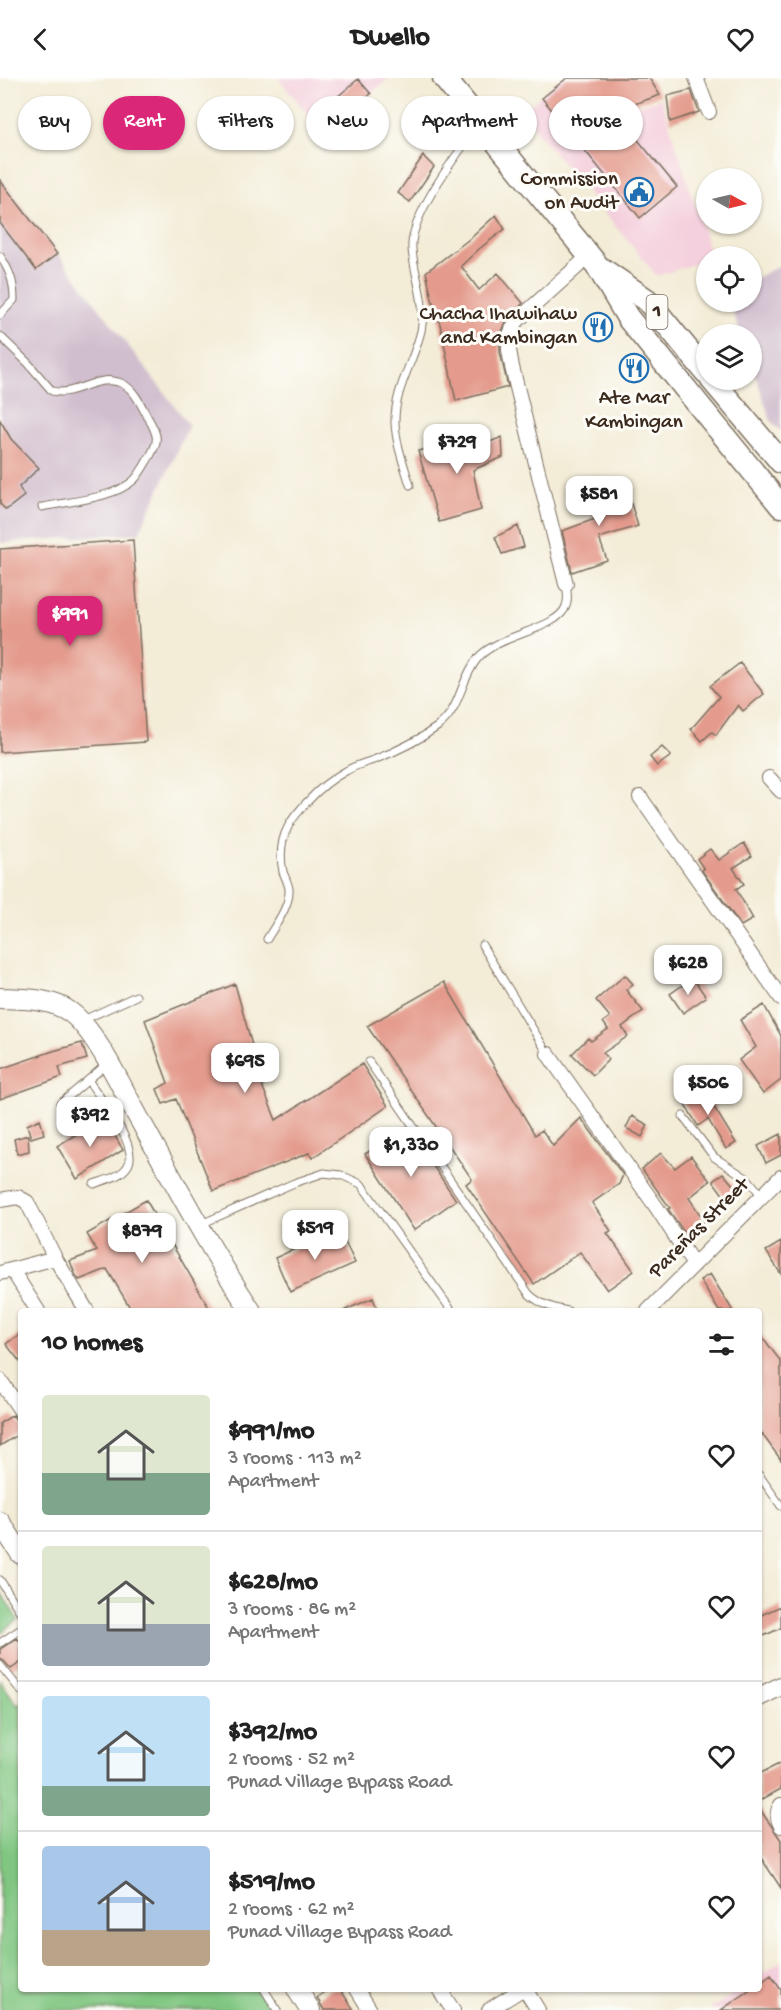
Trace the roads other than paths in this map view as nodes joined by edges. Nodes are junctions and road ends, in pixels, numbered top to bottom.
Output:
1 (444, 78) edge
2 (696, 78) edge
3 (459, 96) edge
4 (709, 112) dead end
5 (460, 150) edge
6 (504, 150) edge
7 (0, 256) edge
8 (592, 260) junction
9 (0, 315) edge
10 (0, 336) edge
11 (696, 360) edge
12 (720, 390) edge
13 (781, 462) edge
14 (410, 485) dead end
15 (781, 506) edge
16 (42, 507) dead end
17 (566, 584) joint
18 (769, 778) dead end
19 (781, 790) edge
20 (640, 797) dead end
21 (267, 939) dead end
22 (482, 945) dead end
23 (136, 996) dead end
24 (0, 998) edge
25 (781, 998) edge
26 (81, 1021) junction
27 (548, 1054) joint
28 (369, 1062) dead end
29 (108, 1063) junction
30 (88, 1080) junction
31 (60, 1104) dead end
32 (684, 1116) dead end
33 (94, 1184) dead end
34 (779, 1184) edge
35 (762, 1196) junction
36 (0, 1200) edge
37 (197, 1226) junction
38 (55, 1258) junction
39 (694, 1265) junction
40 (6, 1271) edge
41 (36, 1308) edge
42 (85, 1308) edge
43 (248, 1308) edge
44 (450, 1308) edge
45 (554, 1308) edge
46 (651, 1308) edge
47 (0, 1380) edge
48 (18, 1407) edge
49 (762, 1479) edge
50 (781, 1506) edge
51 (0, 1522) edge
52 (18, 1549) edge
53 (0, 1580) edge
54 (18, 1608) edge
55 (18, 1631) edge
56 (0, 1643) edge
57 (0, 1665) edge
58 (781, 1686) edge
59 (18, 1687) edge
60 (762, 1696) edge
61 (266, 1992) edge
62 (299, 1992) edge
63 (359, 1992) edge
64 (441, 1992) edge
65 (519, 1992) edge
66 (526, 1992) edge
67 (277, 2010) edge
68 (310, 2010) edge
69 (370, 2010) edge
70 (453, 2010) edge
71 (489, 2010) edge
72 (538, 2010) edge

1 - 3 highway, 1
2 - 4 street
5 - 14 lane
6 - 8 highway, 1
7 - 9 lane
8 - 11 highway, 1
8 - 15 highway, 1
8 - 17 street
10 - 16 lane
12 - 13 highway
17 - 21 lane
18 - 19 street
20 - 25 street
22 - 27 lane
23 - 26 lane
24 - 26 main road
26 - 29 main road
27 - 39 street
28 - 45 lane
29 - 30 lane
29 - 37 main road
30 - 31 lane
30 - 33 lane
32 - 35 lane
34 - 35 street, Pareñas Street
35 - 39 street, Pareñas Street
36 - 38 street
37 - 43 main road
37 - 44 lane
38 - 40 street
38 - 42 street
39 - 46 street, Pareñas Street
40 - 41 street
47 - 48 street
49 - 50 lane
51 - 52 main road
53 - 54 lane
55 - 56 lane
57 - 59 lane
58 - 60 street
61 - 67 lane
62 - 68 main road
63 - 69 street
64 - 70 street
65 - 71 street
66 - 72 street

